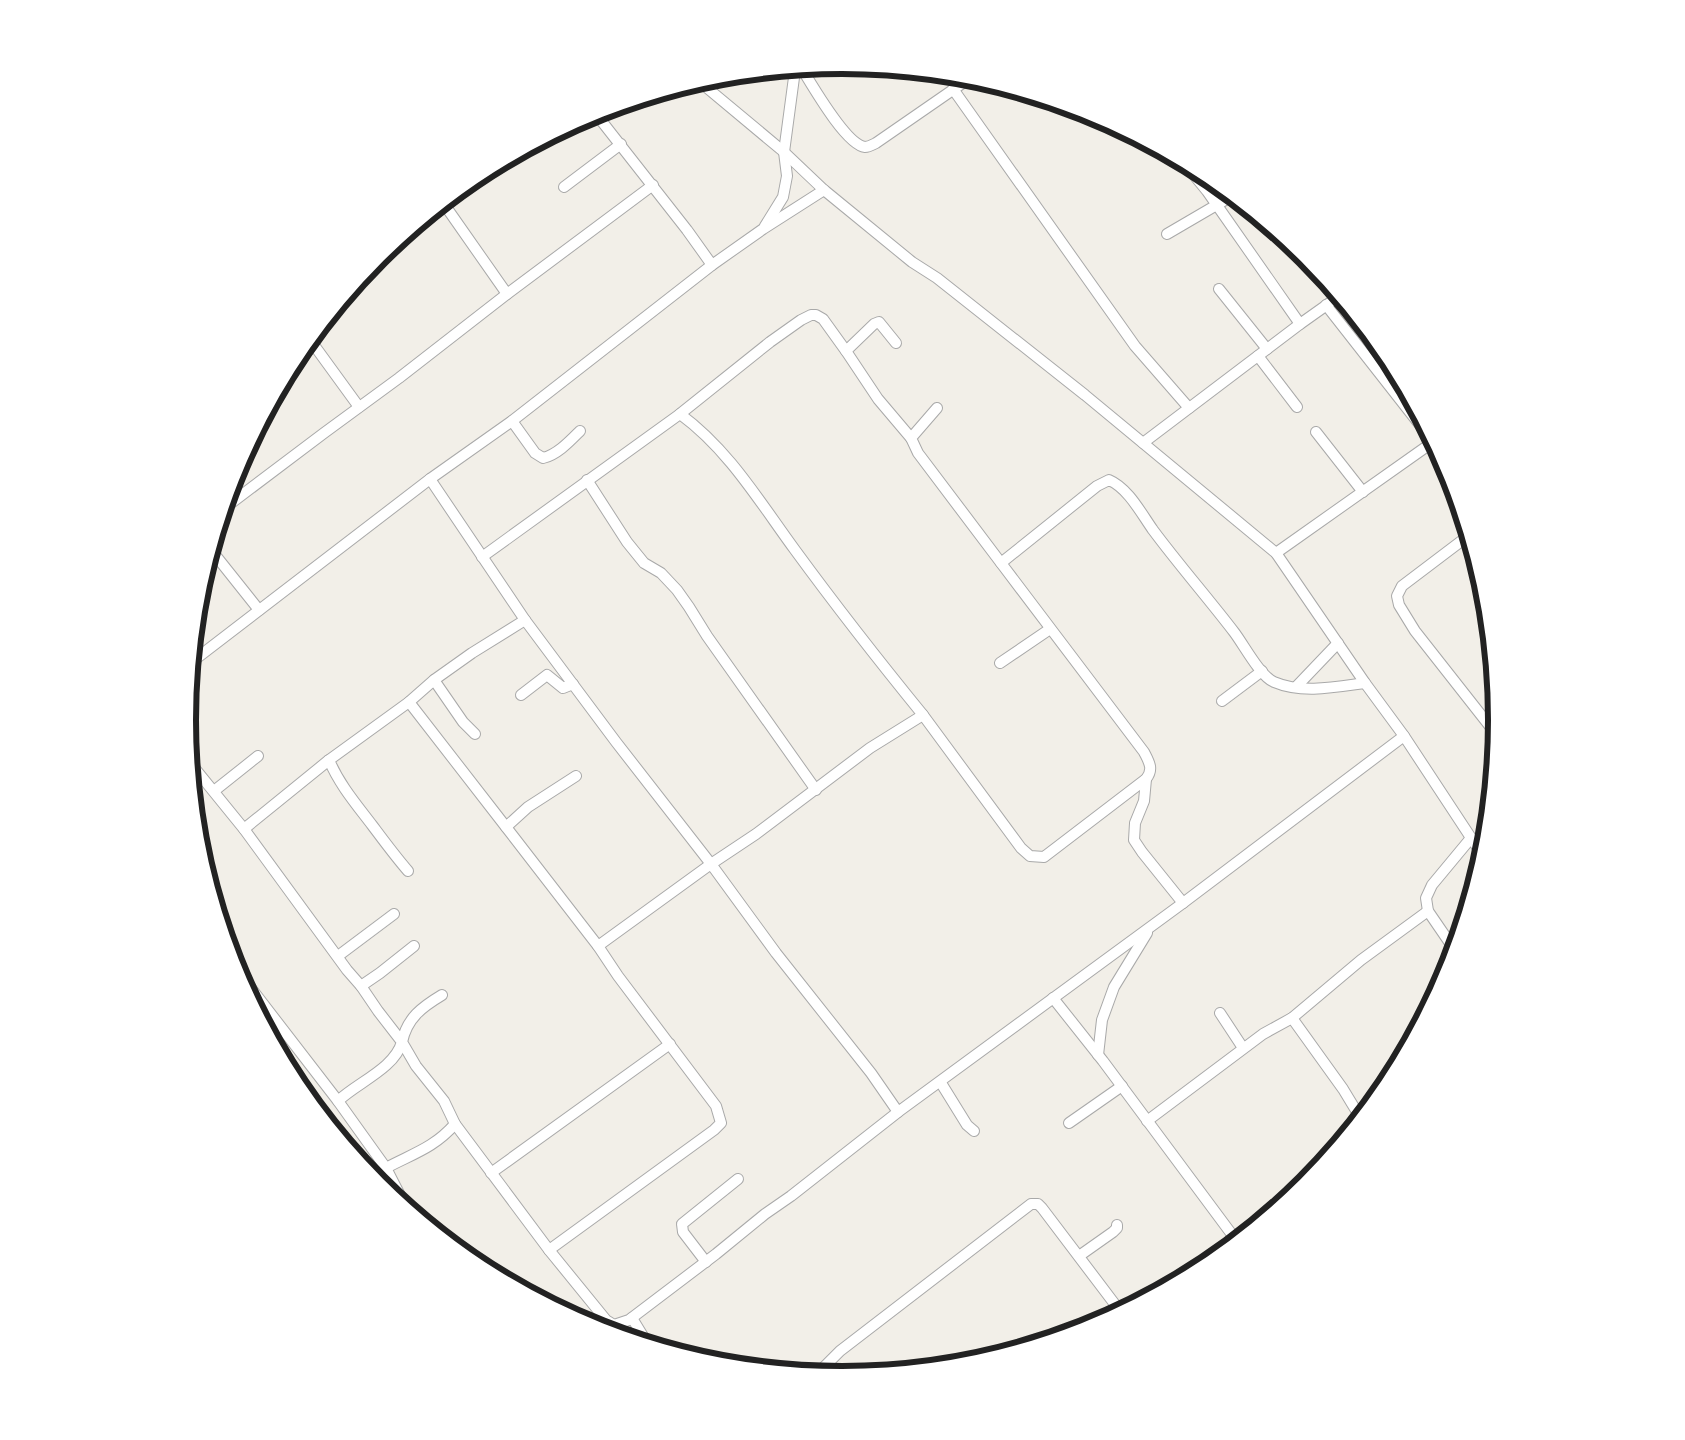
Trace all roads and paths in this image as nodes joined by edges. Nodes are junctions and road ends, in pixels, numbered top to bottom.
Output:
1 (806, 75) edge
2 (794, 76) edge
3 (960, 84) edge
4 (710, 87) edge
5 (953, 89) junction
6 (601, 121) edge
7 (621, 144) junction
8 (784, 152) junction
9 (1197, 180) edge
10 (653, 185) junction
11 (564, 187) dead end
12 (824, 190) junction
13 (1225, 199) edge
14 (1216, 204) junction
15 (447, 209) edge
16 (763, 229) junction
17 (1167, 234) dead end
18 (712, 265) junction
19 (1219, 289) dead end
20 (507, 294) junction
21 (1333, 300) edge
22 (1326, 305) junction
23 (1300, 324) junction
24 (896, 343) dead end
25 (315, 347) edge
26 (1267, 349) junction
27 (846, 351) junction
28 (1258, 356) junction
29 (359, 407) junction
30 (937, 408) dead end
31 (1189, 408) junction
32 (1297, 408) dead end
33 (1410, 412) edge
34 (680, 414) junction
35 (512, 421) junction
36 (580, 430) dead end
37 (1316, 432) dead end
38 (911, 438) junction
39 (1142, 443) junction
40 (1427, 444) edge
41 (430, 479) junction
42 (587, 480) junction
43 (1363, 492) junction
44 (235, 500) edge
45 (1463, 540) edge
46 (1276, 553) junction
47 (482, 556) junction
48 (217, 557) edge
49 (1000, 563) junction
50 (259, 610) junction
51 (525, 620) junction
52 (1050, 629) junction
53 (1338, 643) junction
54 (200, 655) edge
55 (1000, 663) dead end
56 (1262, 671) junction
57 (434, 680) junction
58 (1365, 683) junction
59 (573, 684) junction
60 (1296, 687) junction
61 (522, 694) dead end
62 (1222, 701) dead end
63 (410, 702) junction
64 (923, 715) junction
65 (1489, 725) edge
66 (475, 734) dead end
67 (1404, 736) junction
68 (258, 756) dead end
69 (329, 760) junction
70 (199, 773) edge
71 (576, 776) dead end
72 (1146, 779) junction
73 (816, 790) junction
74 (214, 791) junction
75 (506, 827) junction
76 (244, 829) junction
77 (1471, 838) junction
78 (1476, 846) edge
79 (711, 864) junction
80 (408, 871) dead end
81 (1183, 903) junction
82 (1428, 911) junction
83 (394, 914) dead end
84 (1150, 927) junction
85 (1449, 942) edge
86 (414, 946) dead end
87 (598, 946) junction
88 (338, 956) junction
89 (361, 986) junction
90 (442, 995) dead end
91 (1052, 998) junction
92 (260, 1000) edge
93 (1220, 1013) dead end
94 (1292, 1018) junction
95 (402, 1042) junction
96 (670, 1044) junction
97 (1243, 1048) junction
98 (1098, 1055) junction
99 (941, 1083) junction
100 (1122, 1086) junction
101 (338, 1101) junction
102 (1356, 1111) edge
103 (898, 1112) junction
104 (1147, 1121) junction
105 (455, 1124) junction
106 (1069, 1124) dead end
107 (974, 1131) dead end
108 (386, 1168) junction
109 (381, 1171) edge
110 (491, 1173) junction
111 (738, 1179) dead end
112 (395, 1186) edge
113 (1117, 1225) dead end
114 (1233, 1235) edge
115 (550, 1250) junction
116 (1079, 1256) junction
117 (706, 1262) junction
118 (1116, 1305) edge
119 (632, 1318) junction
120 (610, 1323) edge
121 (616, 1325) edge
122 (641, 1334) edge
123 (825, 1366) edge

1 - 5 street
2 - 8 street
3 - 5 street
4 - 8 street
5 - 31 street
6 - 7 street
7 - 10 street
7 - 11 street
8 - 12 street
8 - 16 street
9 - 14 street
10 - 18 street
10 - 20 street
12 - 16 street
12 - 39 street
13 - 14 street
14 - 17 street
14 - 23 street
15 - 20 street
16 - 18 street
18 - 35 street
19 - 26 street
20 - 29 street
21 - 22 street
22 - 23 street
22 - 33 street
23 - 26 street
24 - 27 street
25 - 29 street
26 - 28 street
27 - 34 street
27 - 38 street
28 - 31 street
28 - 32 street
29 - 44 street
30 - 38 street
31 - 39 street
34 - 42 street
34 - 64 street
35 - 36 street
35 - 41 street
37 - 43 street
38 - 49 street
39 - 46 street
40 - 43 street
41 - 47 street
41 - 50 street
42 - 47 street
42 - 73 street
43 - 46 street
45 - 65 street
46 - 53 street
47 - 51 street
48 - 50 street
49 - 52 street
49 - 56 street
50 - 54 street
51 - 57 street
51 - 59 street
52 - 55 street
52 - 72 street
53 - 58 street
53 - 60 street
56 - 60 street
56 - 62 street
57 - 63 street
57 - 66 street
58 - 60 street
58 - 67 street
59 - 61 street
59 - 79 street
63 - 69 street
63 - 75 street
64 - 72 street
64 - 73 street
67 - 77 street
67 - 81 street
68 - 74 street
69 - 76 street
69 - 80 street
70 - 74 street
71 - 75 street
72 - 81 street
73 - 79 street
74 - 76 street
75 - 87 street
76 - 88 street
77 - 78 street
77 - 82 street
79 - 87 street
79 - 103 street
81 - 84 street
82 - 85 street
82 - 94 street
83 - 88 street
84 - 91 street
84 - 98 street
86 - 89 street
87 - 96 street
88 - 89 street
89 - 95 street
90 - 95 street
91 - 98 street
91 - 99 street
92 - 101 street
93 - 97 street
94 - 97 street
94 - 102 street
95 - 101 street
95 - 105 street
96 - 110 street
96 - 115 street
97 - 104 street
98 - 100 street
99 - 103 street
99 - 107 street
100 - 104 street
100 - 106 street
101 - 108 street
103 - 117 street
104 - 114 street
105 - 108 street
105 - 110 street
108 - 109 street
108 - 112 street
110 - 115 street
111 - 117 street
113 - 116 street
115 - 120 street
116 - 118 street
116 - 123 street
117 - 119 street
119 - 121 street
119 - 122 street

